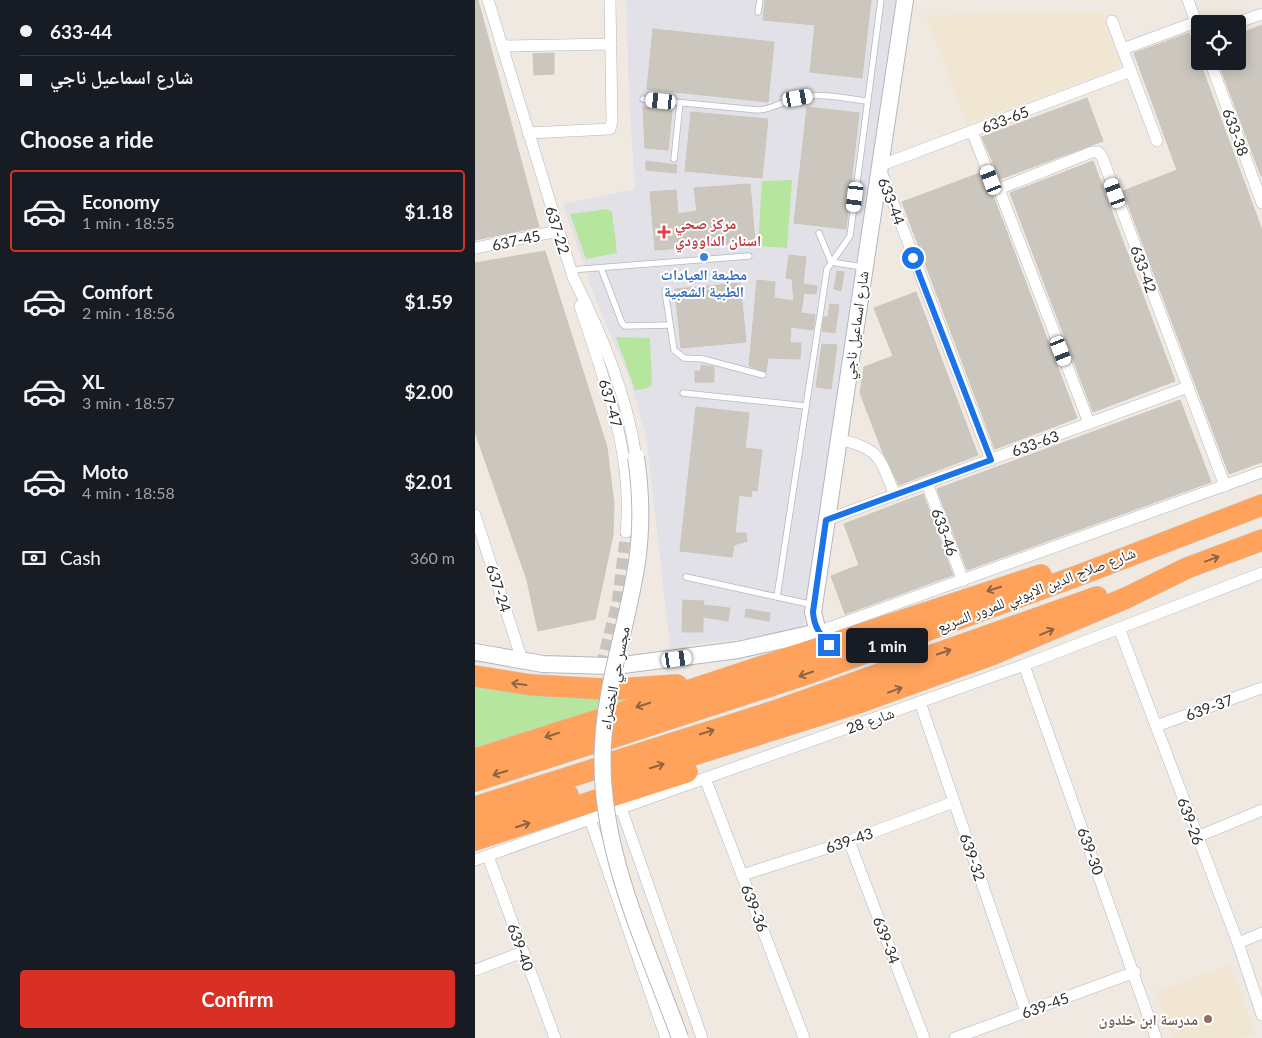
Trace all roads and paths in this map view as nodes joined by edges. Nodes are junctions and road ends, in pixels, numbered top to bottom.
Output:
1 (488, 0) edge
2 (610, 0) edge
3 (759, 0) edge
4 (881, 0) edge
5 (905, 0) edge
6 (1188, 0) edge
7 (758, 12) dead end
8 (1262, 14) edge
9 (1193, 15) edge
10 (1246, 20) edge
11 (1112, 21) dead end
12 (1191, 24) edge
13 (611, 44) junction
14 (502, 46) junction
15 (1123, 49) junction
16 (1213, 70) edge
17 (1131, 71) junction
18 (643, 99) dead end
19 (866, 101) junction
20 (680, 103) junction
21 (972, 131) junction
22 (527, 133) junction
23 (1157, 141) dead end
24 (674, 159) dead end
25 (879, 166) junction
26 (999, 189) junction
27 (1262, 203) edge
28 (558, 231) junction
29 (819, 233) dead end
30 (475, 248) edge
31 (749, 256) dead end
32 (831, 262) junction
33 (863, 267) junction
34 (601, 268) junction
35 (572, 274) junction
36 (665, 291) dead end
37 (670, 325) junction
38 (763, 375) dead end
39 (1188, 387) junction
40 (683, 393) dead end
41 (806, 406) junction
42 (1089, 423) junction
43 (838, 439) junction
44 (636, 457) joint
45 (991, 460) junction
46 (1262, 472) edge
47 (927, 483) junction
48 (1225, 486) junction
49 (895, 495) junction
50 (1262, 505) edge
51 (475, 515) edge
52 (826, 520) junction
53 (627, 532) tunnel mouth
54 (1176, 536) junction
55 (1262, 540) edge
56 (1187, 568) junction
57 (1262, 573) edge
58 (687, 577) dead end
59 (963, 581) junction
60 (777, 597) junction
61 (814, 605) junction
62 (1119, 628) junction
63 (824, 638) junction
64 (475, 652) edge
65 (522, 660) junction
66 (1024, 665) junction
67 (739, 674) junction
68 (475, 676) edge
69 (1262, 688) edge
70 (920, 702) junction
71 (1156, 726) junction
72 (475, 759) edge
73 (705, 778) junction
74 (475, 781) edge
75 (604, 790) junction
76 (954, 802) junction
77 (475, 807) edge
78 (1262, 810) edge
79 (1197, 837) junction
80 (849, 841) junction
81 (478, 844) edge
82 (742, 875) junction
83 (1262, 933) edge
84 (1238, 943) junction
85 (523, 952) junction
86 (475, 970) edge
87 (1135, 972) junction
88 (1026, 1012) junction
89 (1262, 1015) edge
90 (555, 1038) edge
91 (666, 1038) edge
92 (680, 1038) edge
93 (703, 1038) edge
94 (804, 1038) edge
95 (924, 1038) edge
96 (955, 1038) edge
97 (1156, 1038) edge

1 - 14 street, 637-22
2 - 13 street
3 - 7 lane
4 - 19 lane
5 - 25 street, شارع اسماعيل ناجي
6 - 9 street
8 - 10 street
11 - 15 street
12 - 15 street
13 - 14 street
13 - 22 street
14 - 22 street, 637-22
15 - 17 street
16 - 27 street, 633-38
17 - 21 street, 633-65
17 - 23 street
18 - 20 lane
19 - 20 lane
19 - 32 lane
20 - 24 lane
21 - 25 street, 633-65
21 - 26 street
22 - 28 street, 637-22
25 - 33 street, شارع اسماعيل ناجي
25 - 45 street, 633-44
26 - 39 street, 633-42
26 - 42 street
28 - 30 street, 637-45
28 - 35 street, 637-22
29 - 32 lane
31 - 34 lane
32 - 33 lane
32 - 41 lane
33 - 43 street, شارع اسماعيل ناجي
34 - 35 lane
34 - 37 lane
35 - 44 street, 637-22
35 - 53 street, 637-47
36 - 37 lane
37 - 38 lane
39 - 42 street, 633-63
39 - 48 street, 633-42
40 - 41 lane
41 - 60 lane
42 - 45 street, 633-63
43 - 49 street
43 - 52 street, شارع اسماعيل ناجي
44 - 92 street, مجسر حي الخضراء, bridge
45 - 47 street, 633-63
46 - 48 street
47 - 49 street, 633-63
47 - 59 street, 633-46
48 - 59 street
49 - 52 street, 633-63
50 - 54 highway, شارع صلاح الدين الايوبي للمرور السريع
51 - 65 street, 637-24
52 - 61 street, شارع اسماعيل ناجي
54 -> 63 highway
54 -> 74 highway, شارع صلاح الدين الايوبي للمرور السريع
56 -> 55 highway, شارع صلاح الدين الايوبي للمرور السريع
75 -> 56 highway, شارع صلاح الدين الايوبي للمرور السريع
75 -> 56 highway, شارع صلاح الدين الايوبي للمرور السريع
57 - 62 street, شارع 28
58 - 60 lane
59 - 63 street
60 - 61 lane
61 - 63 street, شارع اسماعيل ناجي
62 - 66 street, شارع 28
62 - 71 street, 639-26
63 - 65 street
63 - 67 highway
64 - 65 street
66 - 70 street, شارع 28
66 - 87 street, 639-30
67 -> 68 highway
67 -> 72 highway
69 - 71 street, 639-37
70 - 73 street, شارع 28
70 - 76 street, 639-32
71 - 79 street, 639-26
73 - 75 street, شارع 28
73 - 82 street, 639-36
75 - 77 highway, شارع صلاح الدين الايوبي للمرور السريع
75 - 81 highway
75 - 91 street
75 - 93 street
76 - 80 street, 639-43
76 - 88 street, 639-32
78 - 79 street
79 - 84 street, 639-26
80 - 82 street, 639-43
80 - 95 street, 639-34
81 - 85 street, 639-40
82 - 94 street, 639-36
83 - 84 street
84 - 89 street, 639-26
85 - 86 street
85 - 90 street, 639-40
87 - 88 street, 639-45
87 - 97 street, 639-30
88 - 96 street, 639-45

